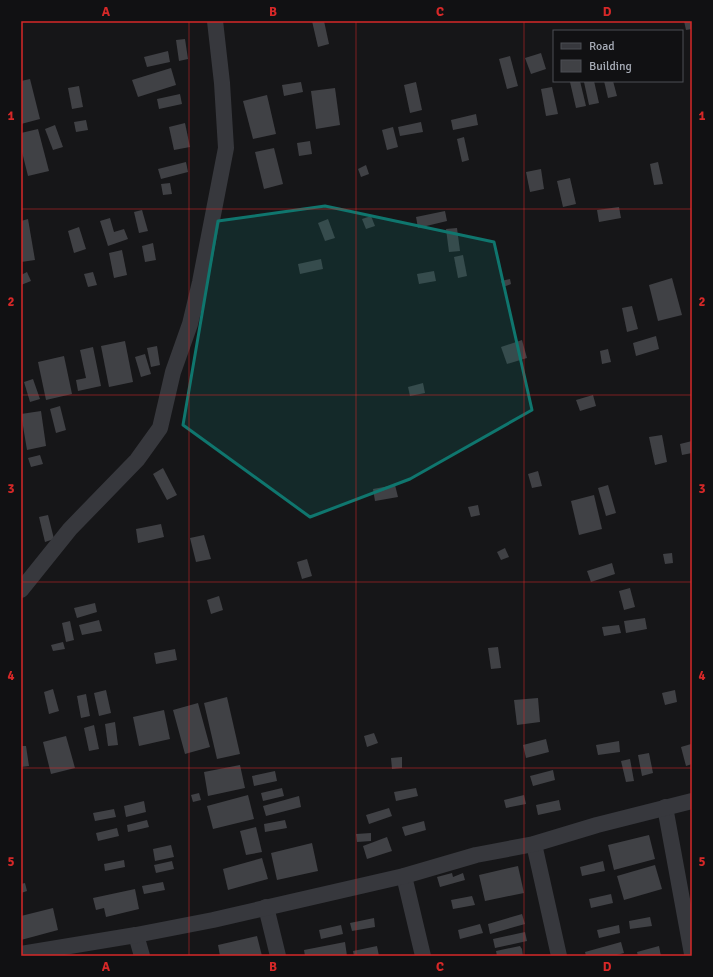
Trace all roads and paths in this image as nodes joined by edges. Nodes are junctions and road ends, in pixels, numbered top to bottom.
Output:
1 (215, 21) edge
2 (21, 590) edge
3 (692, 801) edge
4 (666, 807) junction
5 (534, 844) junction
6 (404, 876) junction
7 (266, 907) junction
8 (136, 935) junction
9 (21, 954) edge
10 (692, 954) edge
11 (142, 956) edge
12 (278, 956) edge
13 (423, 956) edge
14 (559, 956) edge

1 - 2 street
3 - 4 street
4 - 5 street
4 - 10 street
5 - 6 street
5 - 14 street
6 - 7 street
6 - 13 street
7 - 8 street
7 - 12 street
8 - 9 street
8 - 11 street

